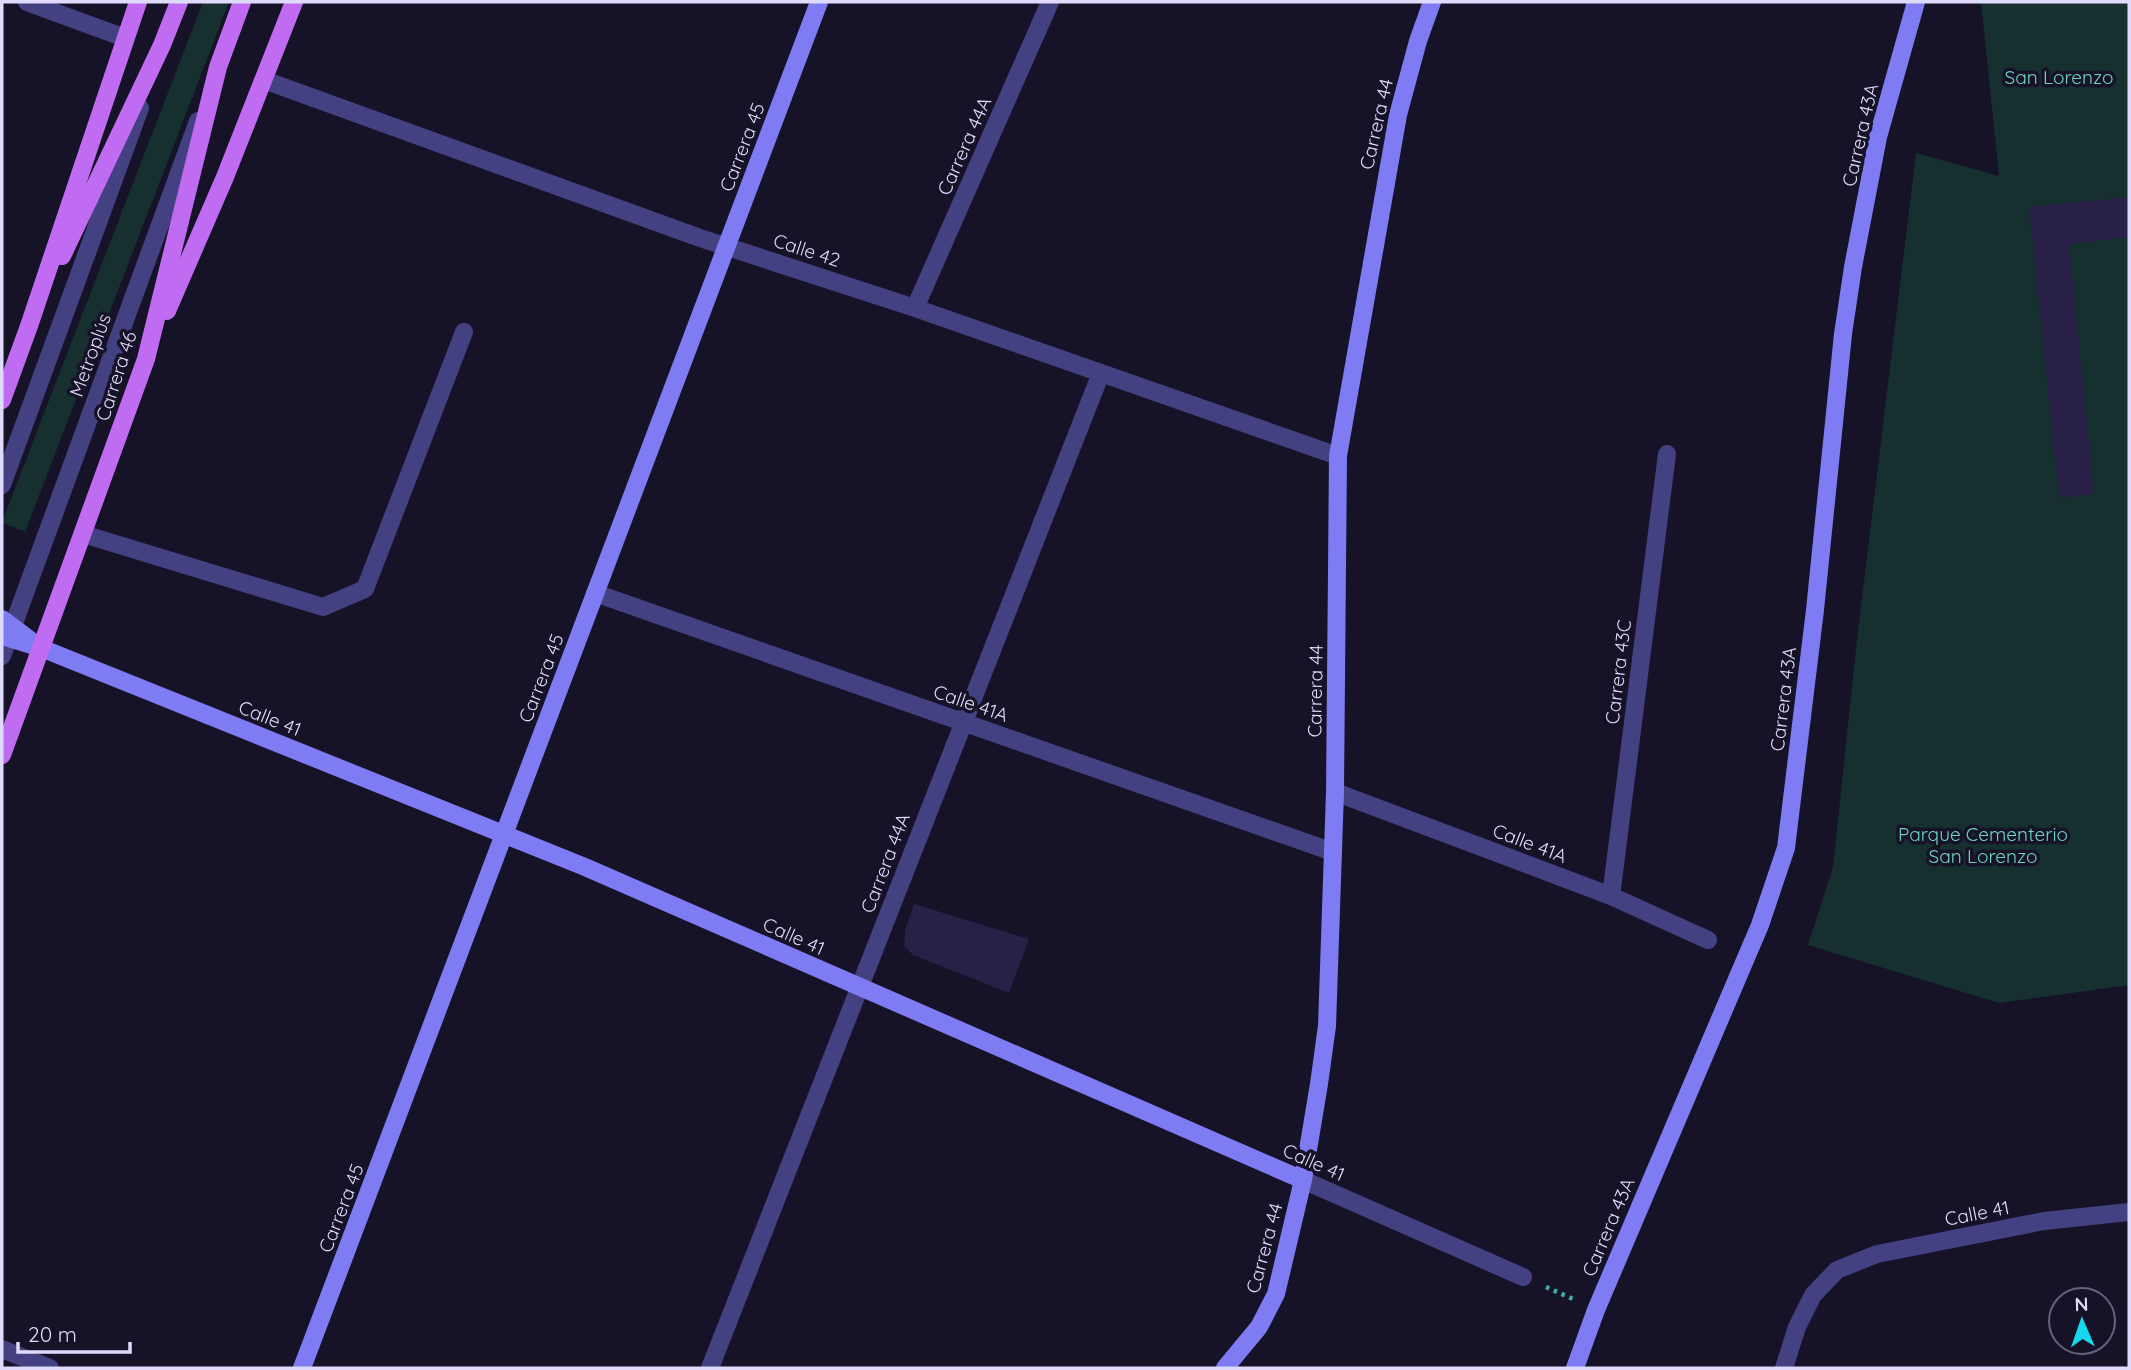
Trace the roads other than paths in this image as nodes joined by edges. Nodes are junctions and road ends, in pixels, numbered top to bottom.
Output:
1 (27, 2) edge
2 (138, 2) edge
3 (242, 2) edge
4 (294, 2) edge
5 (819, 2) edge
6 (1050, 2) edge
7 (1432, 2) edge
8 (1916, 2) edge
9 (177, 8) edge
10 (125, 38) junction
11 (162, 45) junction
12 (218, 67) junction
13 (264, 80) junction
14 (727, 247) junction
15 (915, 308) junction
16 (29, 326) junction
17 (464, 332) dead end
18 (146, 359) junction
19 (1101, 373) junction
20 (2, 400) edge
21 (1667, 454) dead end
22 (1338, 456) junction
23 (2, 485) edge
24 (83, 534) junction
25 (595, 593) junction
26 (6, 630) edge
27 (41, 648) junction
28 (2, 656) edge
29 (963, 722) junction
30 (2, 755) edge
31 (1335, 792) junction
32 (504, 836) junction
33 (1333, 852) junction
34 (1611, 895) junction
35 (1708, 940) dead end
36 (860, 987) junction
37 (1303, 1180) junction
38 (2129, 1212) edge
39 (1523, 1277) road end
40 (2, 1349) edge
41 (50, 1368) edge
42 (302, 1368) edge
43 (710, 1368) edge
44 (1224, 1368) edge
45 (1575, 1368) edge
46 (1784, 1368) edge

1 - 10 street
2 - 10 main road
3 - 12 main road, Carrera 46
4 - 13 main road
5 - 14 street, Carrera 45
6 - 15 street, Carrera 44A
7 - 22 street, Carrera 44
8 - 45 street, Carrera 43A
9 - 11 main road
10 - 16 main road
11 - 16 main road
11 - 23 street, Metroplús
12 - 18 main road, Carrera 46
12 - 26 street, Metroplús
13 - 14 street, Calle 42
13 - 18 main road
14 - 15 street, Calle 42
14 - 25 street, Carrera 45
15 - 19 street, Calle 42
16 - 20 main road
17 - 24 street
18 - 24 main road, Carrera 46
19 - 22 street, Calle 42
19 - 29 street, Carrera 44A
21 - 34 street, Carrera 43C
22 - 31 street, Carrera 44
24 - 27 main road, Carrera 46
25 - 29 street, Calle 41A
25 - 32 street, Carrera 45
26 - 27 street, Calle 41
26 - 28 street, Metroplús
27 - 30 main road, Carrera 46
27 - 32 street, Calle 41
29 - 33 street, Calle 41A
29 - 36 street, Carrera 44A
31 - 33 street, Carrera 44
31 - 34 street, Calle 41A
32 - 36 street, Calle 41
32 - 42 street, Carrera 45
33 - 37 street, Carrera 44
34 - 35 street, Calle 41A
36 - 37 street, Calle 41
36 - 43 street, Carrera 44A
37 - 39 street, Calle 41
37 - 44 street, Carrera 44
38 - 46 street, Calle 41
40 - 41 street

